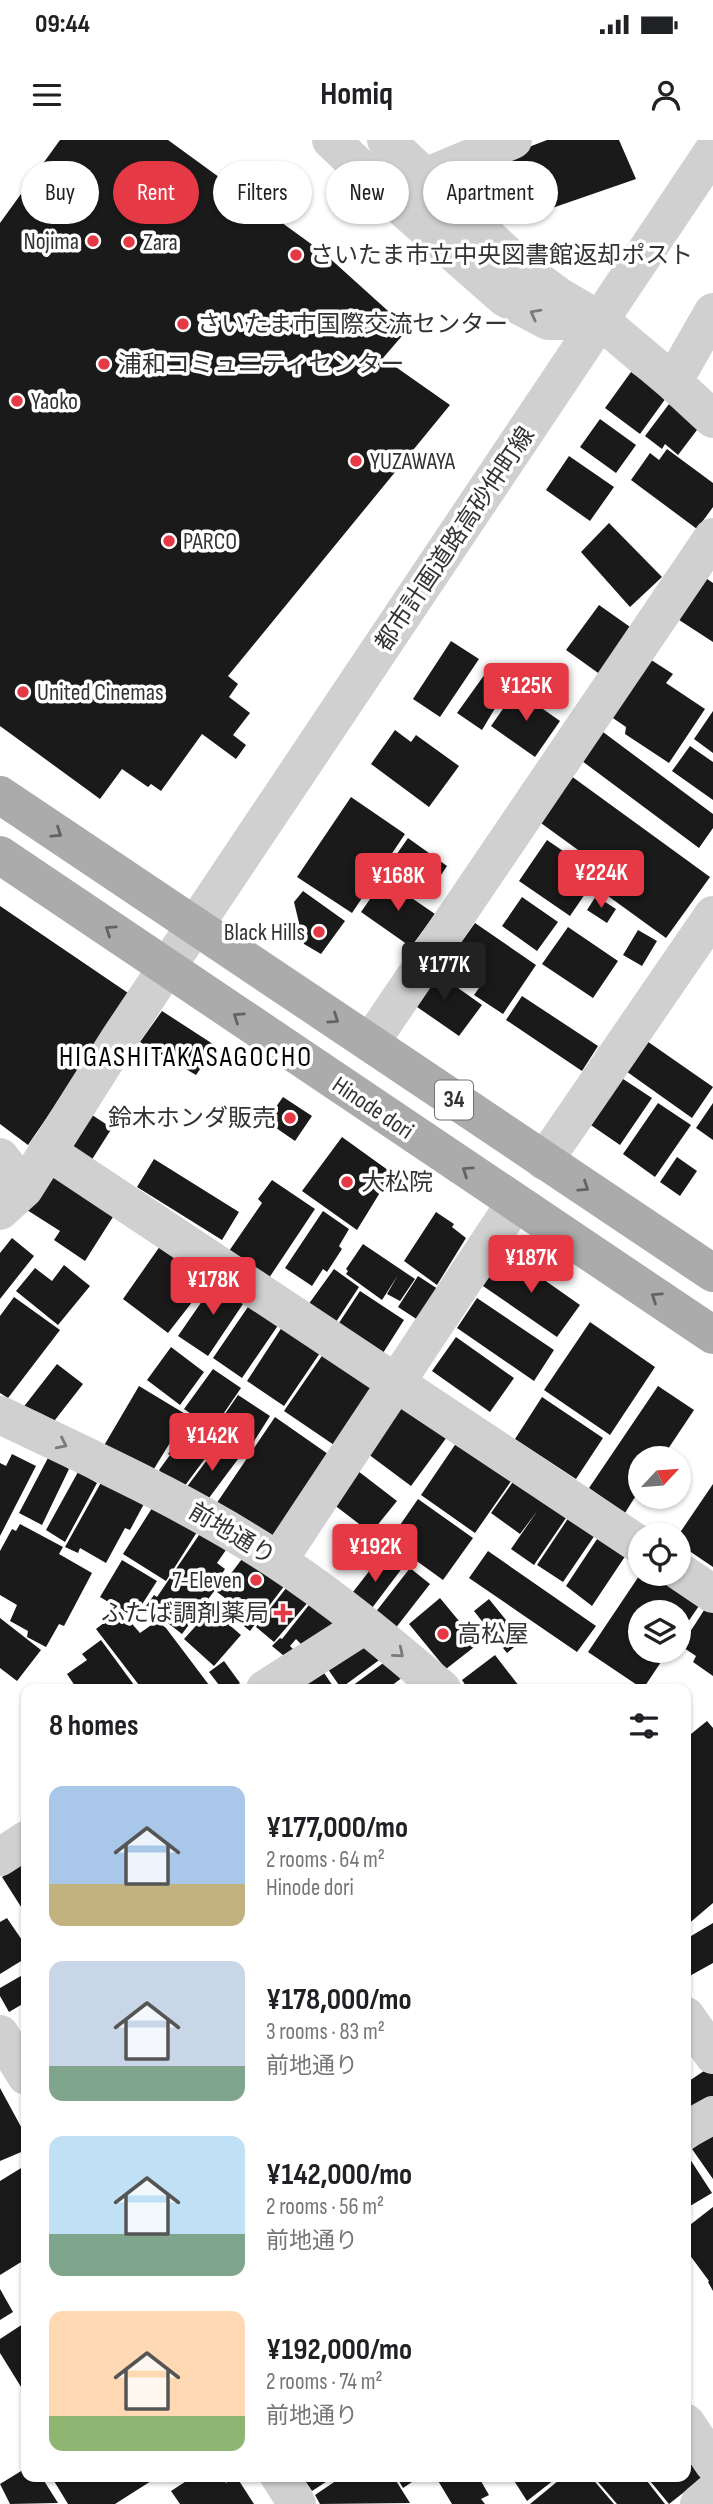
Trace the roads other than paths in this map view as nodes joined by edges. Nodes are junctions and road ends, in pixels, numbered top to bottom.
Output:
1 (331, 140) edge
2 (386, 140) edge
3 (513, 140) edge
4 (713, 151) edge
5 (463, 161) edge
6 (423, 175) edge
7 (475, 224) edge
8 (713, 312) edge
9 (601, 321) junction
10 (673, 382) junction
11 (713, 419) edge
12 (713, 537) edge
13 (0, 795) edge
14 (0, 855) edge
15 (713, 915) edge
16 (196, 926) junction
17 (166, 969) junction
18 (370, 1043) junction
19 (47, 1151) junction
20 (0, 1157) edge
21 (544, 1161) junction
22 (12, 1200) edge
23 (515, 1203) junction
24 (713, 1273) edge
25 (713, 1335) edge
26 (397, 1382) junction
27 (0, 1415) edge
28 (628, 1537) edge
29 (278, 1561) junction
30 (691, 1579) edge
31 (713, 1594) edge
32 (365, 1625) junction
33 (273, 1684) edge
34 (436, 1684) edge
35 (21, 1843) edge
36 (0, 1857) edge
37 (21, 2018) edge
38 (691, 2023) edge
39 (0, 2033) edge
40 (713, 2055) edge
41 (21, 2068) edge
42 (713, 2115) edge
43 (691, 2127) edge
44 (691, 2431) edge
45 (713, 2463) edge
46 (283, 2482) edge
47 (713, 2492) edge
48 (297, 2504) edge
49 (699, 2504) edge

9 -> 1 street
2 - 6 street
3 - 5 street
4 - 9 street, 都市計画道路高砂仲町線
7 - 9 street
8 - 10 street
9 - 10 street
9 - 16 street, 都市計画道路高砂仲町線
10 - 11 street
12 - 18 street
13 -> 16 main road, 34
17 -> 14 main road, Hinode dori / 34
15 - 21 street
16 - 17 street, 都市計画道路高砂仲町線
16 -> 18 main road, 34
17 - 19 street, 都市計画道路高砂仲町線
23 -> 17 main road, Hinode dori / 34
18 - 21 main road, 34
19 - 22 street, 都市計画道路高砂仲町線
19 - 26 street
20 - 22 street
21 -> 24 main road, 34
25 -> 23 main road, Hinode dori / 34
23 - 26 street
26 - 28 street
26 - 29 street
27 -> 29 street, 前地通り
29 - 32 street, 前地通り
30 - 31 street
32 - 33 street
32 -> 34 street, 前地通り
35 - 36 street
37 - 39 street
38 - 40 street
39 - 41 street
42 - 43 street
44 - 45 street
46 - 48 street
47 - 49 street

